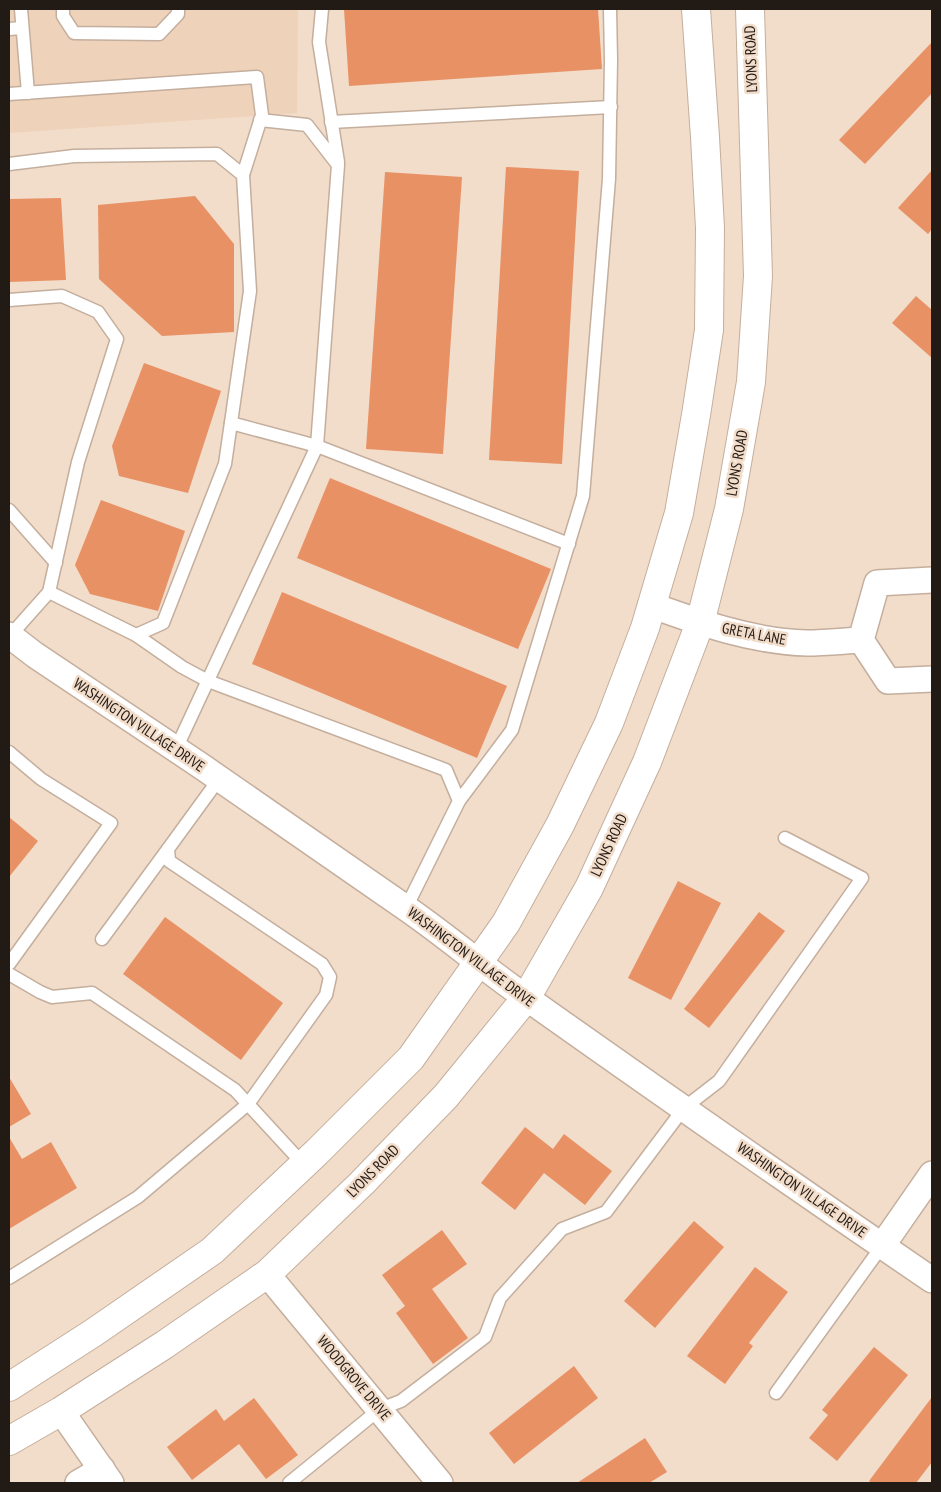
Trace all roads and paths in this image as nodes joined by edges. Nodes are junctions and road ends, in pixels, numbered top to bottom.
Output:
1 (20, 9) edge
2 (63, 9) edge
3 (178, 9) edge
4 (322, 9) edge
5 (610, 9) edge
6 (696, 9) edge
7 (750, 9) edge
8 (15, 28) edge
9 (28, 93) junction
10 (9, 94) edge
11 (611, 107) junction
12 (260, 120) junction
13 (332, 122) junction
14 (9, 164) edge
15 (338, 165) junction
16 (243, 176) junction
17 (9, 300) edge
18 (231, 423) junction
19 (317, 446) junction
20 (9, 510) edge
21 (569, 544) junction
22 (56, 563) junction
23 (932, 580) edge
24 (49, 592) junction
25 (651, 605) junction
26 (700, 623) junction
27 (9, 635) edge
28 (136, 636) junction
29 (861, 640) junction
30 (932, 679) edge
31 (208, 680) junction
32 (176, 749) junction
33 (9, 752) edge
34 (219, 779) junction
35 (459, 801) junction
36 (785, 838) dead end
37 (168, 849) junction
38 (406, 908) junction
39 (102, 939) dead end
40 (479, 962) junction
41 (9, 964) edge
42 (9, 974) edge
43 (526, 998) junction
44 (248, 1104) junction
45 (684, 1108) junction
46 (304, 1165) junction
47 (932, 1174) edge
48 (882, 1246) junction
49 (267, 1274) junction
50 (9, 1278) edge
51 (932, 1280) edge
52 (9, 1387) edge
53 (776, 1393) dead end
54 (380, 1409) junction
55 (61, 1411) junction
56 (9, 1441) edge
57 (107, 1476) edge
58 (78, 1483) edge
59 (289, 1483) edge
60 (440, 1483) edge

1 - 8 lane
2 - 3 lane
4 - 13 lane
5 - 11 lane
6 - 25 main road
7 - 26 main road, LYONS ROAD
8 - 9 lane
9 - 10 lane
9 - 12 lane
11 - 13 lane
11 - 21 lane
12 - 15 lane
12 - 16 lane
13 - 15 lane
14 - 16 lane
15 - 19 lane
16 - 18 lane
17 - 22 lane
18 - 19 lane
18 - 28 lane
19 - 21 lane
19 - 31 lane
20 - 22 lane
21 - 35 lane
22 - 24 lane
23 - 29 street
24 - 27 lane
24 - 28 lane
25 - 26 street, GRETA LANE
25 - 40 main road
26 - 29 street, GRETA LANE
26 - 43 main road, LYONS ROAD
27 - 32 street, WASHINGTON VILLAGE DRIVE
28 - 31 lane
29 - 30 street
31 - 32 lane
31 - 35 lane
32 - 34 street, WASHINGTON VILLAGE DRIVE
33 - 41 lane
34 - 37 lane
34 - 38 street, WASHINGTON VILLAGE DRIVE
35 - 38 lane
36 - 45 lane
37 - 39 lane
37 - 44 lane
38 - 40 street, WASHINGTON VILLAGE DRIVE
40 - 43 street, WASHINGTON VILLAGE DRIVE
40 - 46 main road
42 - 44 lane
43 - 45 street, WASHINGTON VILLAGE DRIVE
43 - 49 main road, LYONS ROAD
44 - 46 lane
44 - 50 lane
45 - 48 street, WASHINGTON VILLAGE DRIVE
45 - 54 lane
46 - 52 main road
47 - 48 street
48 - 51 street, WASHINGTON VILLAGE DRIVE
48 - 53 lane
49 - 54 street, WOODGROVE DRIVE
49 - 55 main road, LYONS ROAD
54 - 59 lane
54 - 60 street, WOODGROVE DRIVE
55 - 56 main road, LYONS ROAD
55 - 57 street
57 - 58 street

